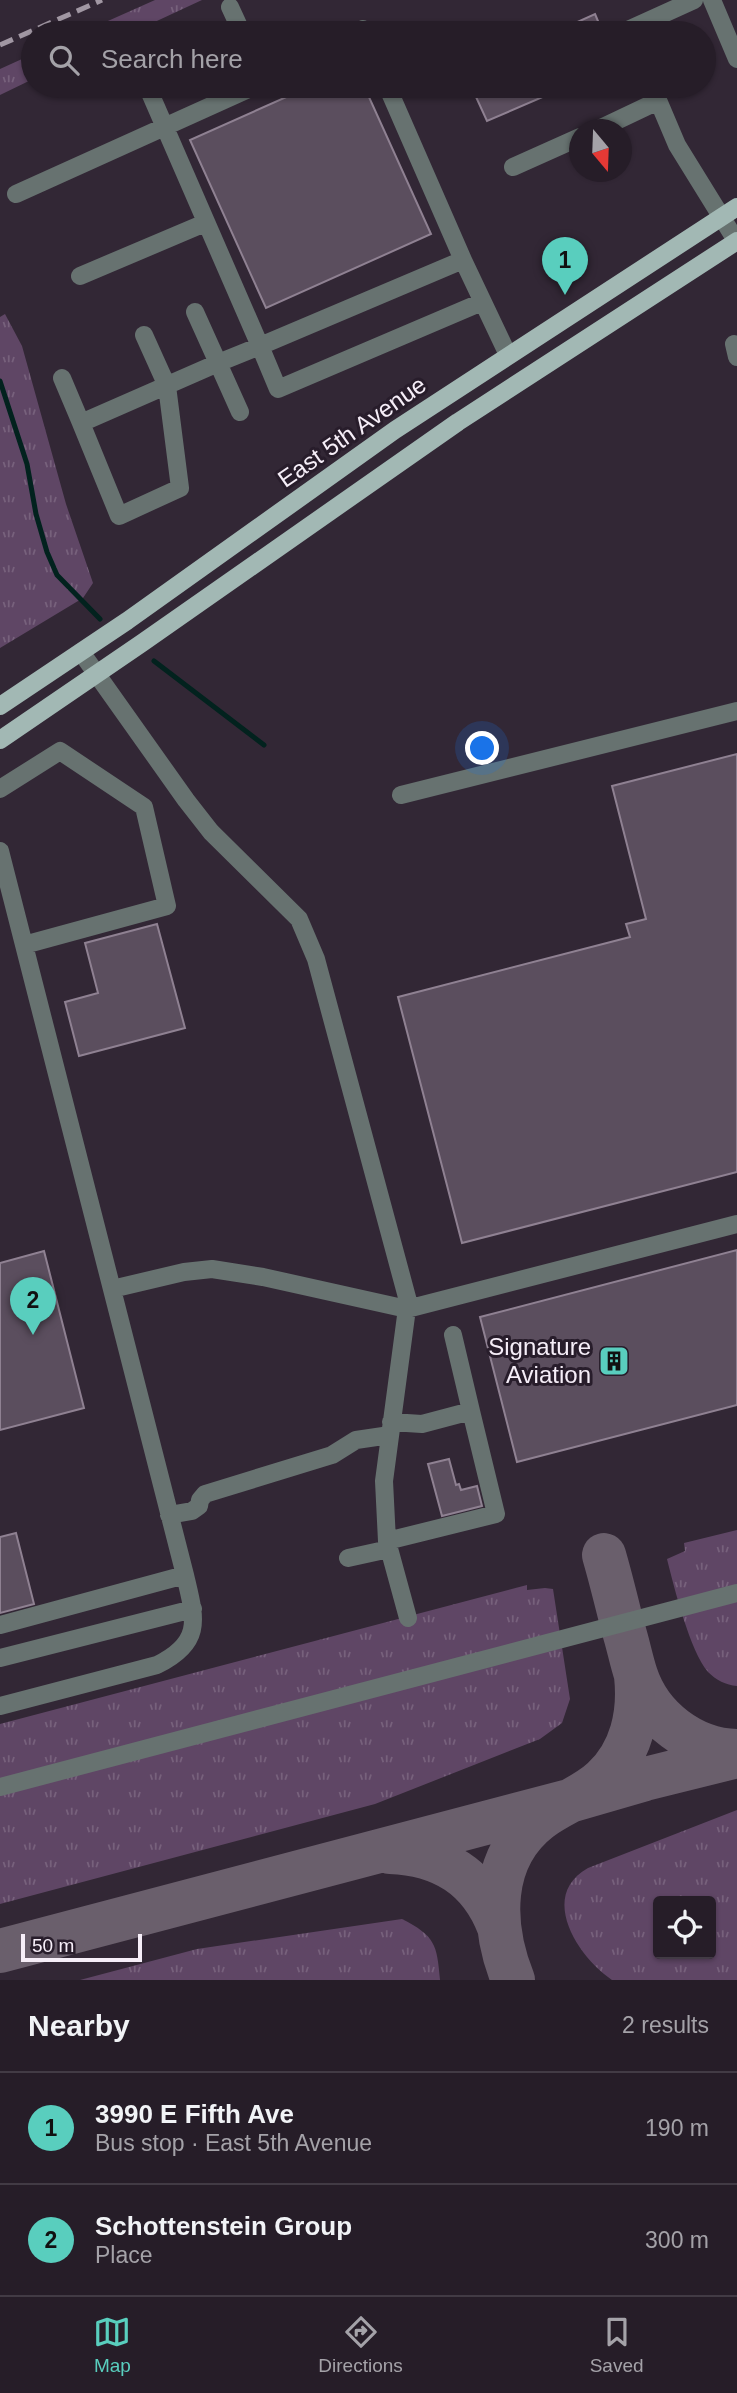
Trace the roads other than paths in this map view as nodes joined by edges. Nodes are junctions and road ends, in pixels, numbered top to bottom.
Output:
1 (694, 0) edge
2 (712, 0) edge
3 (230, 7) dead end
4 (236, 21) edge
5 (648, 21) edge
6 (737, 59) edge
7 (157, 98) edge
8 (228, 98) edge
9 (392, 98) edge
10 (649, 98) edge
11 (657, 98) edge
12 (615, 119) edge
13 (164, 127) junction
14 (569, 142) edge
15 (513, 167) dead end
16 (16, 194) dead end
17 (737, 207) edge
18 (720, 216) junction
19 (205, 223) junction
20 (737, 242) edge
21 (463, 260) junction
22 (80, 276) dead end
23 (482, 302) junction
24 (195, 312) dead end
25 (144, 335) dead end
26 (260, 346) junction
27 (508, 355) junction
28 (218, 363) junction
29 (62, 378) dead end
30 (167, 386) junction
31 (240, 412) dead end
32 (81, 424) junction
33 (81, 652) junction
34 (97, 674) junction
35 (0, 706) edge
36 (737, 711) edge
37 (0, 740) edge
38 (0, 789) edge
39 (401, 795) dead end
40 (0, 851) edge
41 (24, 946) junction
42 (737, 1224) edge
43 (112, 1289) junction
44 (407, 1310) junction
45 (453, 1335) dead end
46 (471, 1411) junction
47 (391, 1428) junction
48 (170, 1515) junction
49 (388, 1545) junction
50 (348, 1558) dead end
51 (185, 1576) junction
52 (737, 1593) edge
53 (193, 1609) junction
54 (408, 1618) dead end
55 (0, 1625) edge
56 (0, 1658) edge
57 (0, 1706) edge
58 (0, 1787) edge

1 - 5 street
2 - 6 street
3 - 4 street
7 - 13 street
8 - 13 street
9 - 21 street
10 - 12 street
11 - 18 street
13 - 16 street
13 - 19 street
14 - 15 street
17 - 18 main road, East 5th Avenue
18 - 20 street
18 - 27 main road, East 5th Avenue
19 - 22 street
19 - 26 street
20 - 34 main road
21 - 23 street
21 - 26 street
23 - 26 street
23 - 27 street
24 - 28 street
25 - 30 street
26 - 28 street
27 - 33 main road, East 5th Avenue
28 - 30 street
28 - 31 street
29 - 32 street
30 - 32 street
30 - 32 street
33 - 34 street
33 - 35 main road, East 5th Avenue
34 - 37 main road
34 - 44 street
36 - 39 street
38 - 41 street
40 - 41 street
41 - 43 street
42 - 44 street
43 - 44 street
43 - 48 street
44 - 47 street
45 - 46 street
46 - 47 street
46 - 49 street
47 - 48 street
47 - 49 street
48 - 51 street
49 - 50 street
49 - 54 street
51 - 53 street
51 - 55 street
52 - 58 street
53 - 56 street
53 - 57 street

